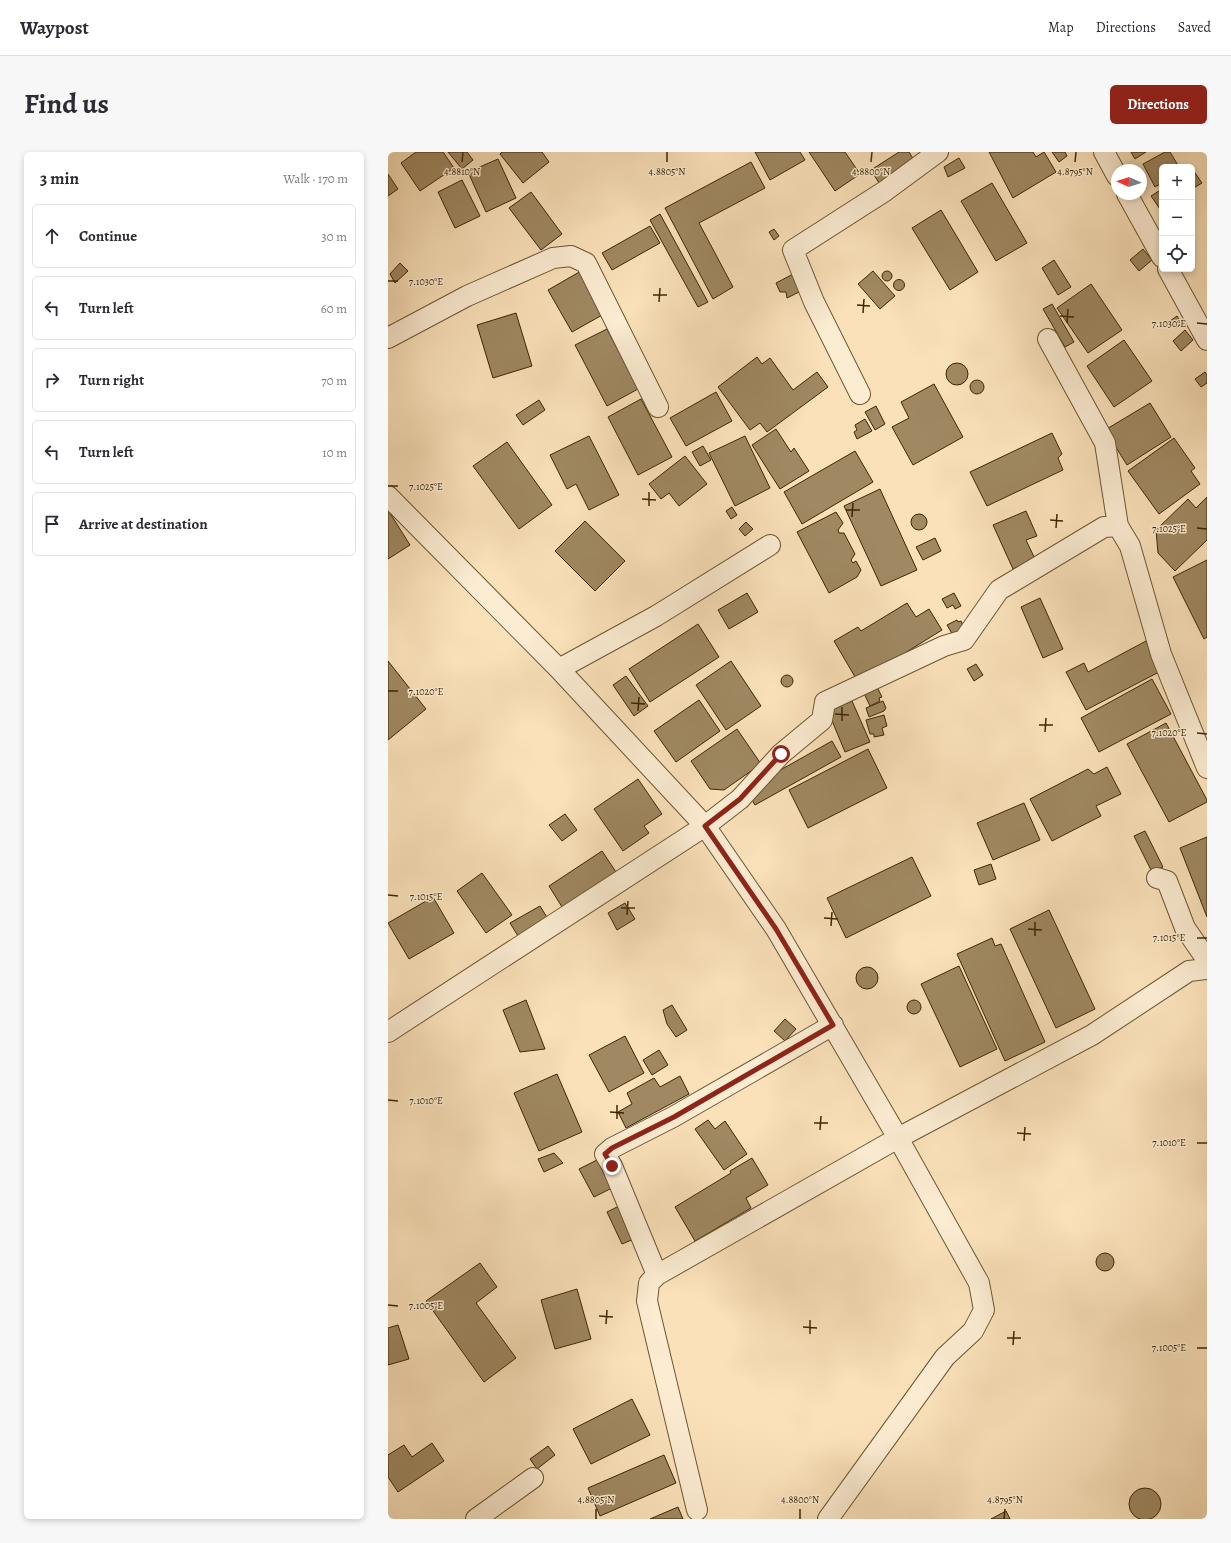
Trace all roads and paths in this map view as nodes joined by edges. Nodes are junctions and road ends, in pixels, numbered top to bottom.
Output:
1 (938, 152) edge
2 (1104, 152) edge
3 (1111, 165) edge
4 (1130, 200) edge
5 (1159, 252) edge
6 (1170, 272) edge
7 (388, 338) edge
8 (1048, 339) dead end
9 (1207, 340) edge
10 (860, 394) dead end
11 (658, 407) dead end
12 (388, 496) edge
13 (1118, 526) junction
14 (770, 545) dead end
15 (559, 669) junction
16 (1207, 768) edge
17 (705, 826) junction
18 (1157, 878) dead end
19 (1207, 960) edge
20 (1207, 969) edge
21 (833, 1025) junction
22 (388, 1032) edge
23 (898, 1138) junction
24 (657, 1275) junction
25 (533, 1478) dead end
26 (697, 1510) dead end
27 (476, 1519) edge
28 (828, 1519) edge

1 - 10 street
2 - 3 street
4 - 5 street
6 - 9 street
7 - 11 street
8 - 13 street
12 - 15 street
13 - 16 street
13 - 17 street
14 - 15 street
15 - 17 street
17 - 21 street
17 - 22 street
18 - 19 street
20 - 23 street
21 - 23 street
21 - 24 street
23 - 24 street
23 - 28 street
24 - 26 street
25 - 27 street

